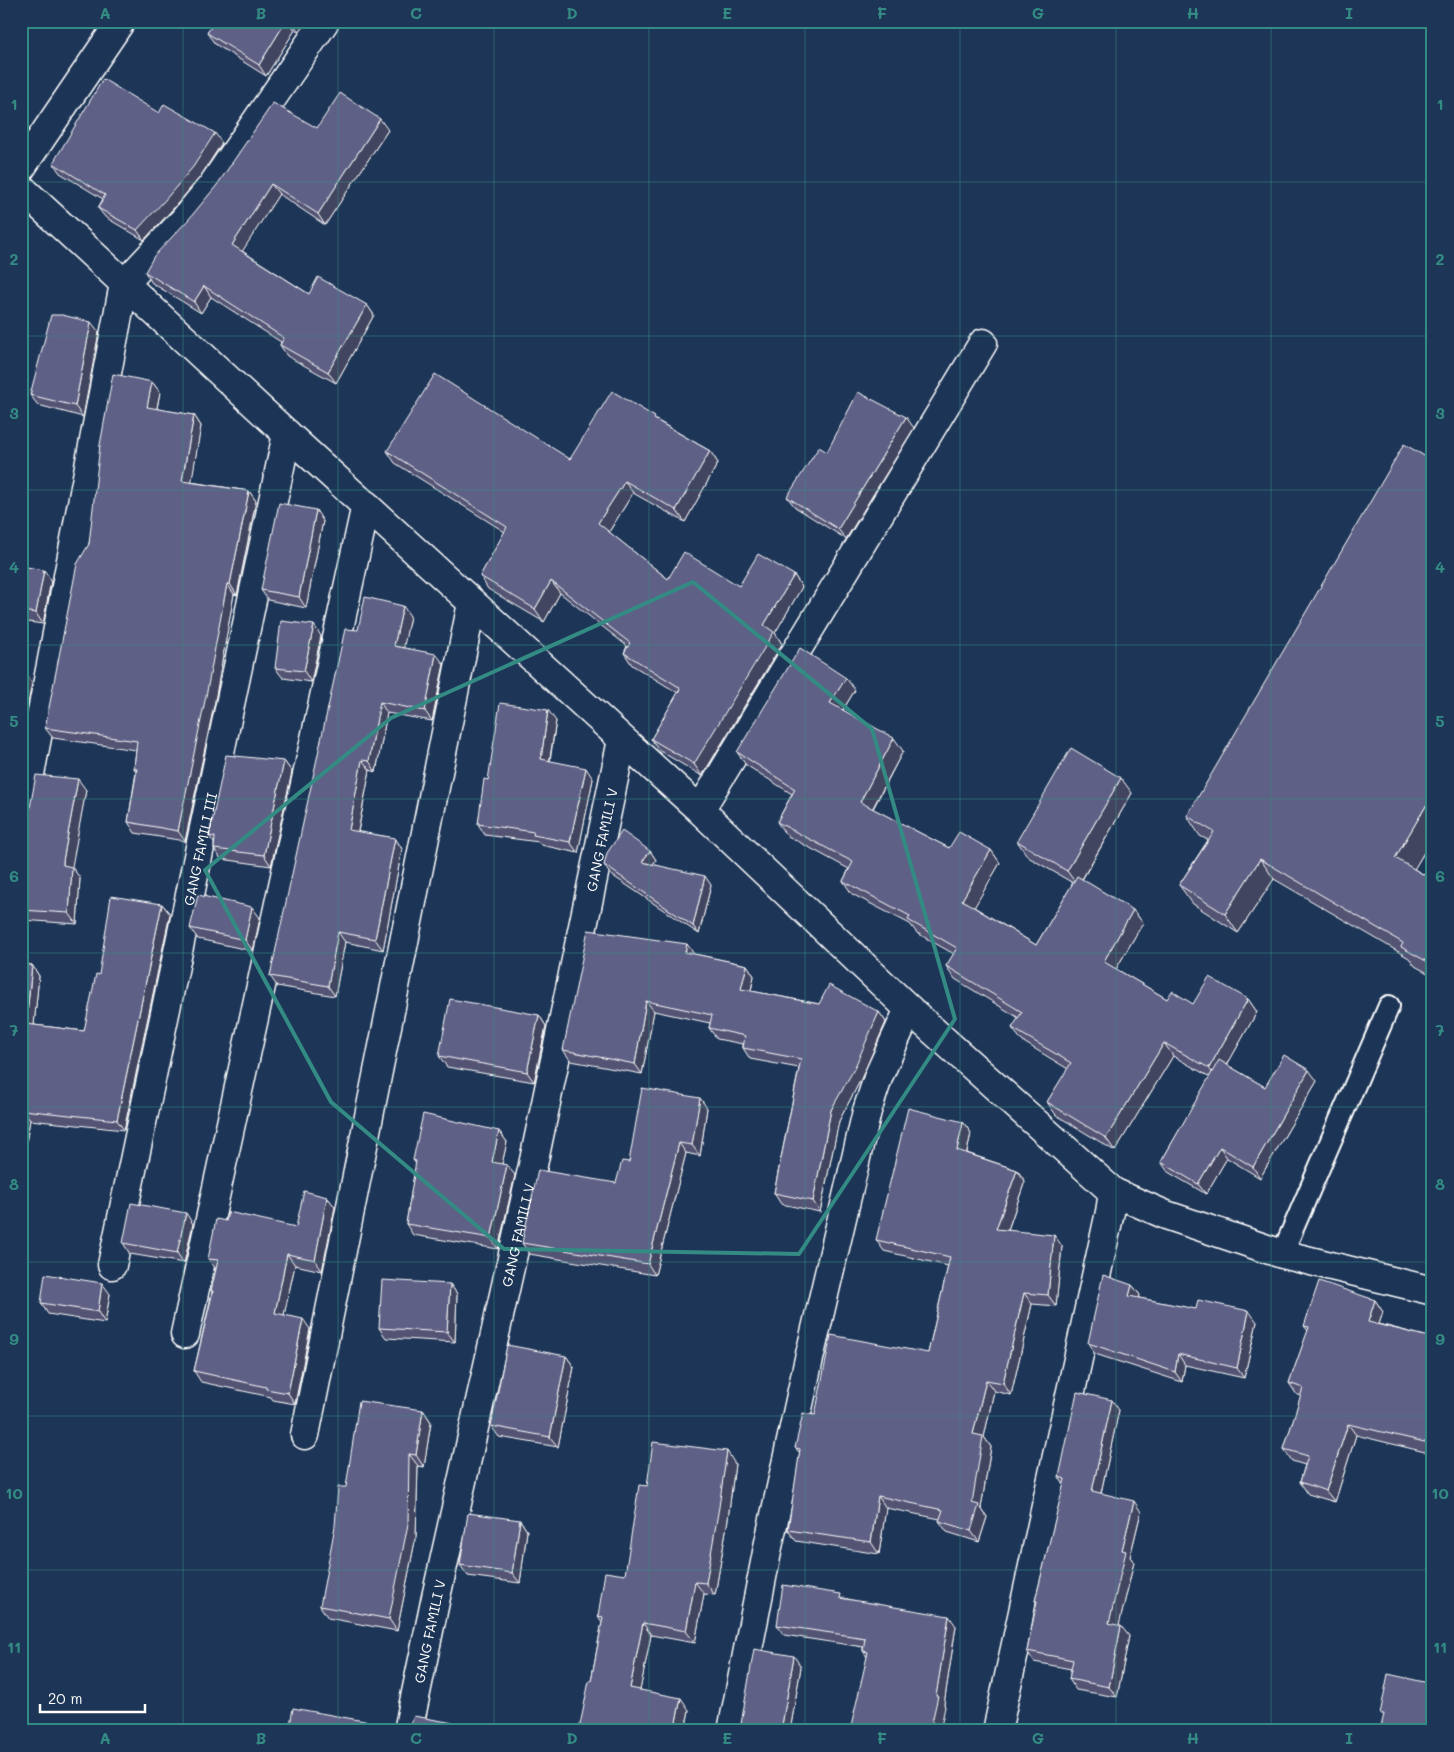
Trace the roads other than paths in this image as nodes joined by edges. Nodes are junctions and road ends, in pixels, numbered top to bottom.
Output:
1 (121, 21) edge
2 (325, 21) edge
3 (21, 168) edge
4 (21, 188) edge
5 (124, 284) junction
6 (983, 343) dead end
7 (288, 434) junction
8 (366, 505) junction
9 (472, 603) junction
10 (622, 740) junction
11 (700, 810) junction
12 (21, 821) edge
13 (1389, 1006) dead end
14 (909, 1009) junction
15 (1113, 1192) junction
16 (1282, 1254) junction
17 (112, 1265) dead end
18 (1433, 1291) edge
19 (185, 1334) dead end
20 (305, 1435) dead end
21 (408, 1731) edge
22 (732, 1731) edge
23 (997, 1731) edge

1 - 3 street
2 - 5 street
4 - 5 street
5 - 7 street
5 - 12 street
6 - 11 street
7 - 8 street
7 - 17 street, GANG FAMILI III
8 - 9 street
8 - 19 street
9 - 10 street
9 - 20 street
10 - 11 street
10 - 21 street, GANG FAMILI V
11 - 14 street
13 - 16 lane
14 - 15 street
14 - 22 street
15 - 16 street
15 - 23 street
16 - 18 street

